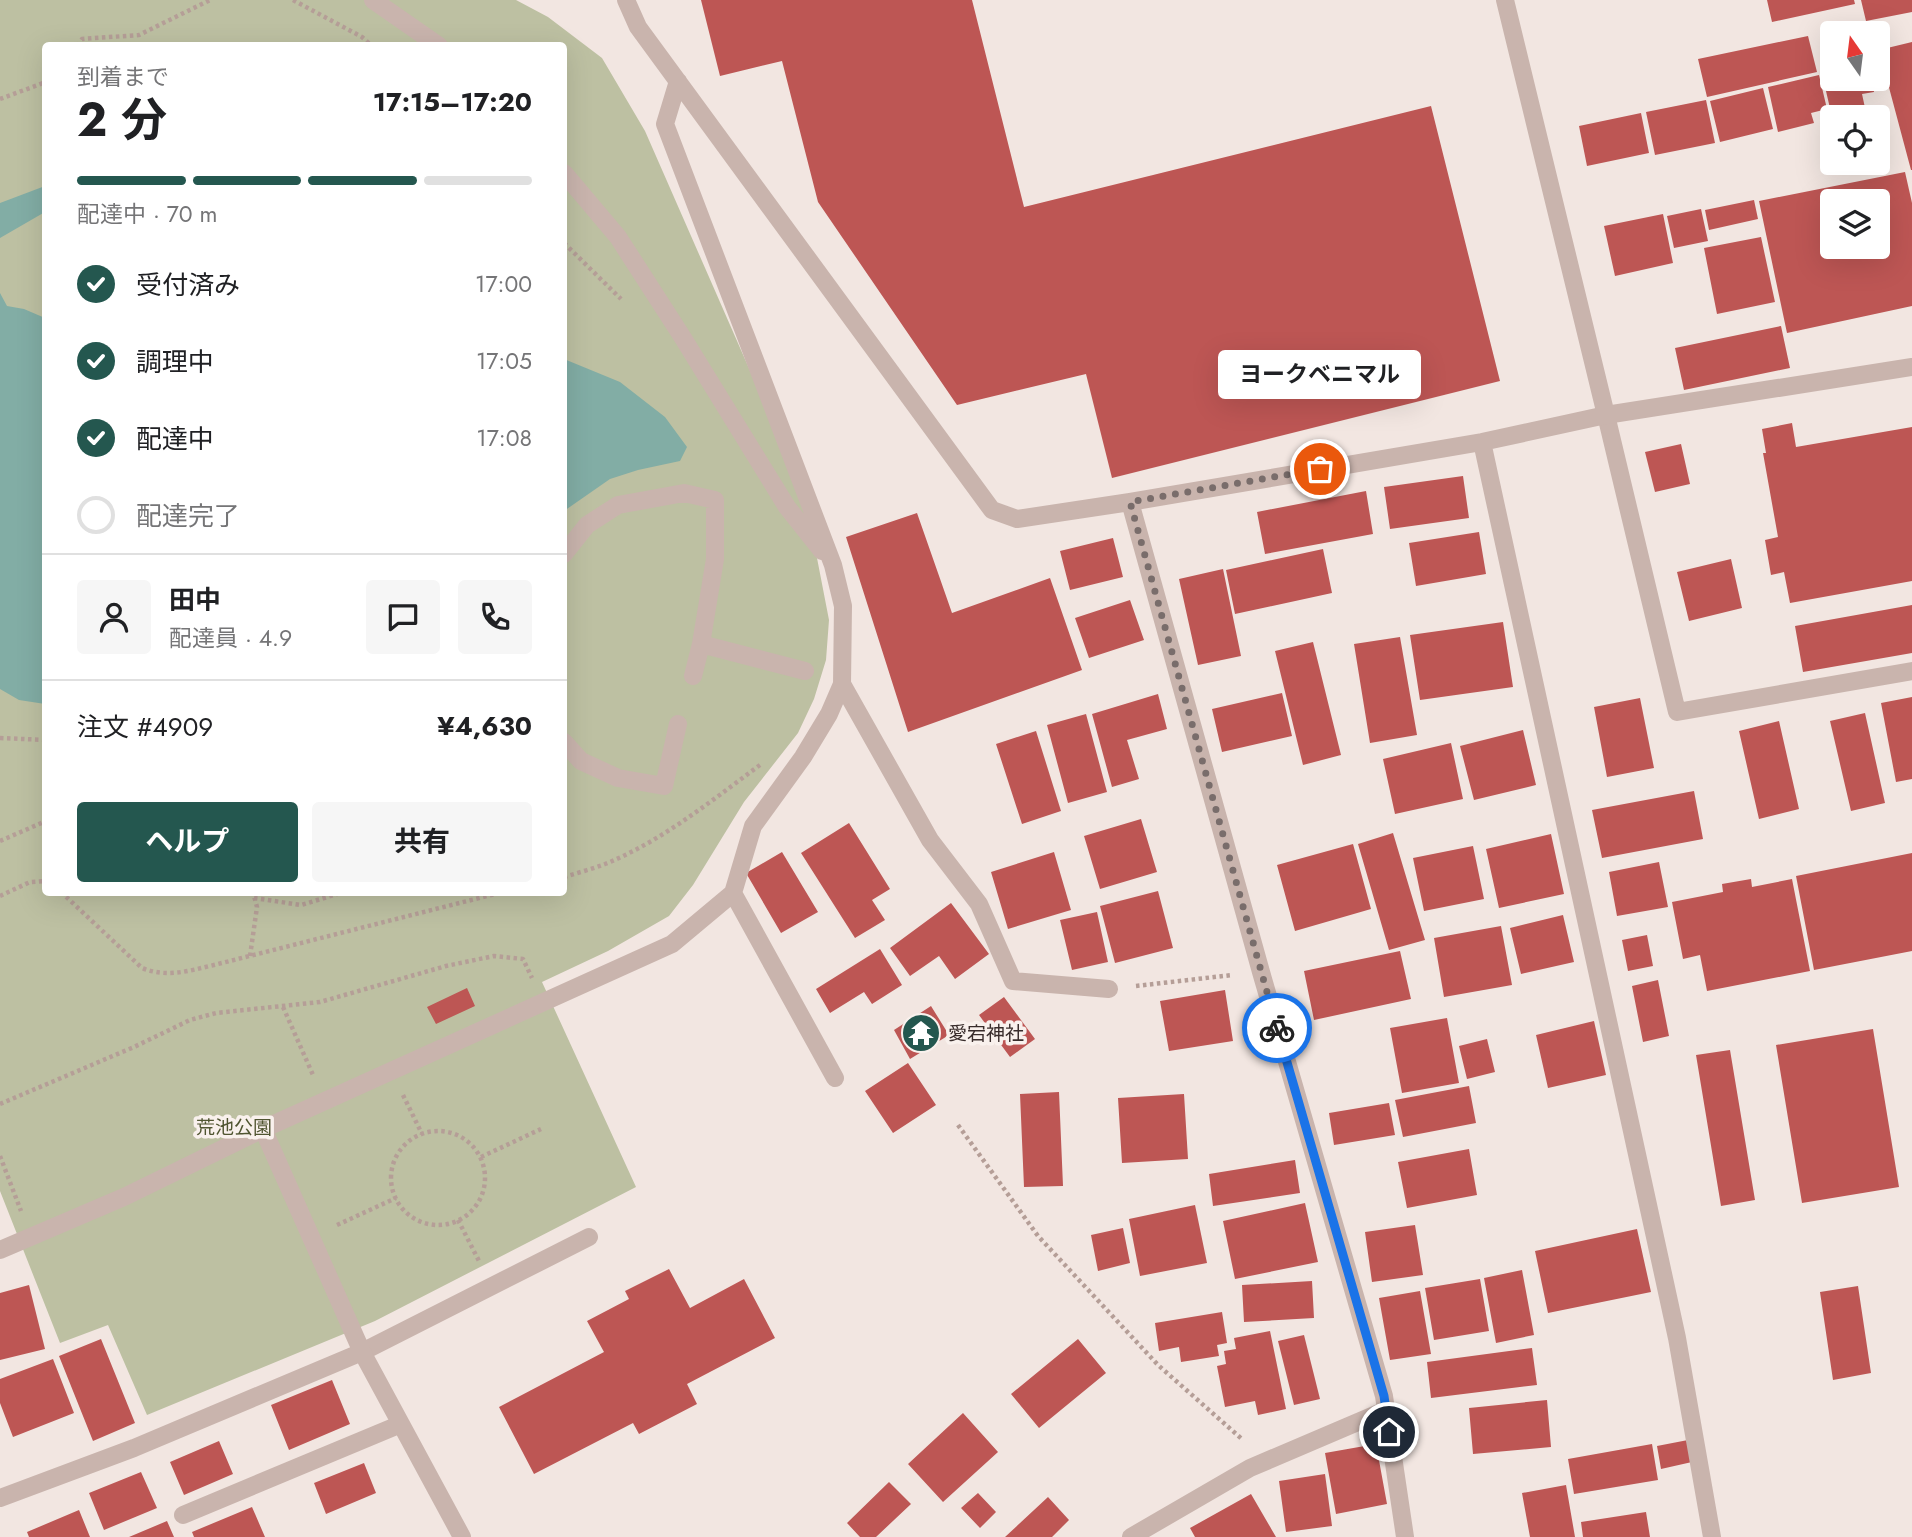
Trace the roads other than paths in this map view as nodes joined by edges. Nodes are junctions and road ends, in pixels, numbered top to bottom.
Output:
1 (373, 0) edge
2 (626, 0) edge
3 (1505, 0) edge
4 (433, 42) edge
5 (678, 81) junction
6 (567, 177) edge
7 (1912, 367) edge
8 (1606, 415) junction
9 (1482, 442) junction
10 (1130, 502) junction
11 (567, 550) edge
12 (833, 565) junction
13 (701, 644) junction
14 (805, 671) dead end
15 (1912, 671) edge
16 (693, 676) dead end
17 (842, 684) junction
18 (678, 724) dead end
19 (567, 745) edge
20 (733, 893) junction
21 (1109, 989) road end
22 (835, 1078) dead end
23 (263, 1129) junction
24 (589, 1237) dead end
25 (0, 1250) edge
26 (362, 1352) junction
27 (1386, 1410) junction
28 (401, 1424) junction
29 (0, 1498) edge
30 (183, 1515) dead end
31 (462, 1537) edge
32 (1131, 1537) edge
33 (1405, 1537) edge
34 (1712, 1537) edge

1 - 4 street
2 - 5 street
3 - 8 street
5 - 10 street
5 - 12 street
6 - 12 street
7 - 8 street
8 - 9 street
8 - 15 street
9 - 10 street
9 - 34 street
10 - 27 street
11 - 13 street
12 - 17 street
13 - 14 street
13 - 16 street
17 - 20 street
17 - 21 street
18 - 19 street
20 - 22 street
20 - 23 street
23 - 25 street
23 - 26 street
24 - 26 street
26 - 28 street
26 - 29 street
27 - 32 street
27 - 33 street
28 - 30 street
28 - 31 street

